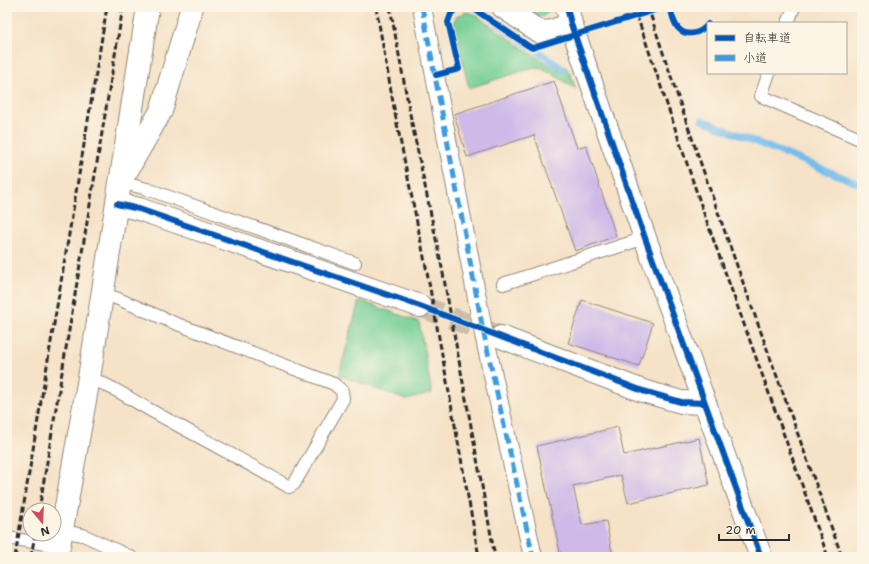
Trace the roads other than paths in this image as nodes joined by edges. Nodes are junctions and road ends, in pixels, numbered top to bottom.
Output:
1 (148, 7) edge
2 (192, 7) edge
3 (422, 7) edge
4 (503, 7) edge
5 (794, 7) edge
6 (569, 15) edge
7 (788, 22) edge
8 (769, 74) edge
9 (862, 140) edge
10 (120, 182) junction
11 (117, 204) junction
12 (645, 238) junction
13 (355, 263) dead end
14 (503, 284) dead end
15 (102, 294) junction
16 (420, 306) tunnel mouth
17 (501, 337) tunnel mouth
18 (89, 378) junction
19 (704, 403) junction
20 (7, 538) edge
21 (59, 544) edge
22 (131, 557) edge
23 (533, 557) edge
24 (761, 557) edge

1 - 10 street
2 - 10 street
3 - 23 street
4 - 6 street
5 - 7 lane
6 - 12 street
8 - 9 lane
10 - 11 street
10 - 13 lane
11 - 15 street
11 - 16 street
12 - 14 lane
12 - 19 street
15 - 18 street
15 - 18 lane
17 - 19 street
18 - 21 street
19 - 24 street
20 - 21 lane
21 - 22 lane

